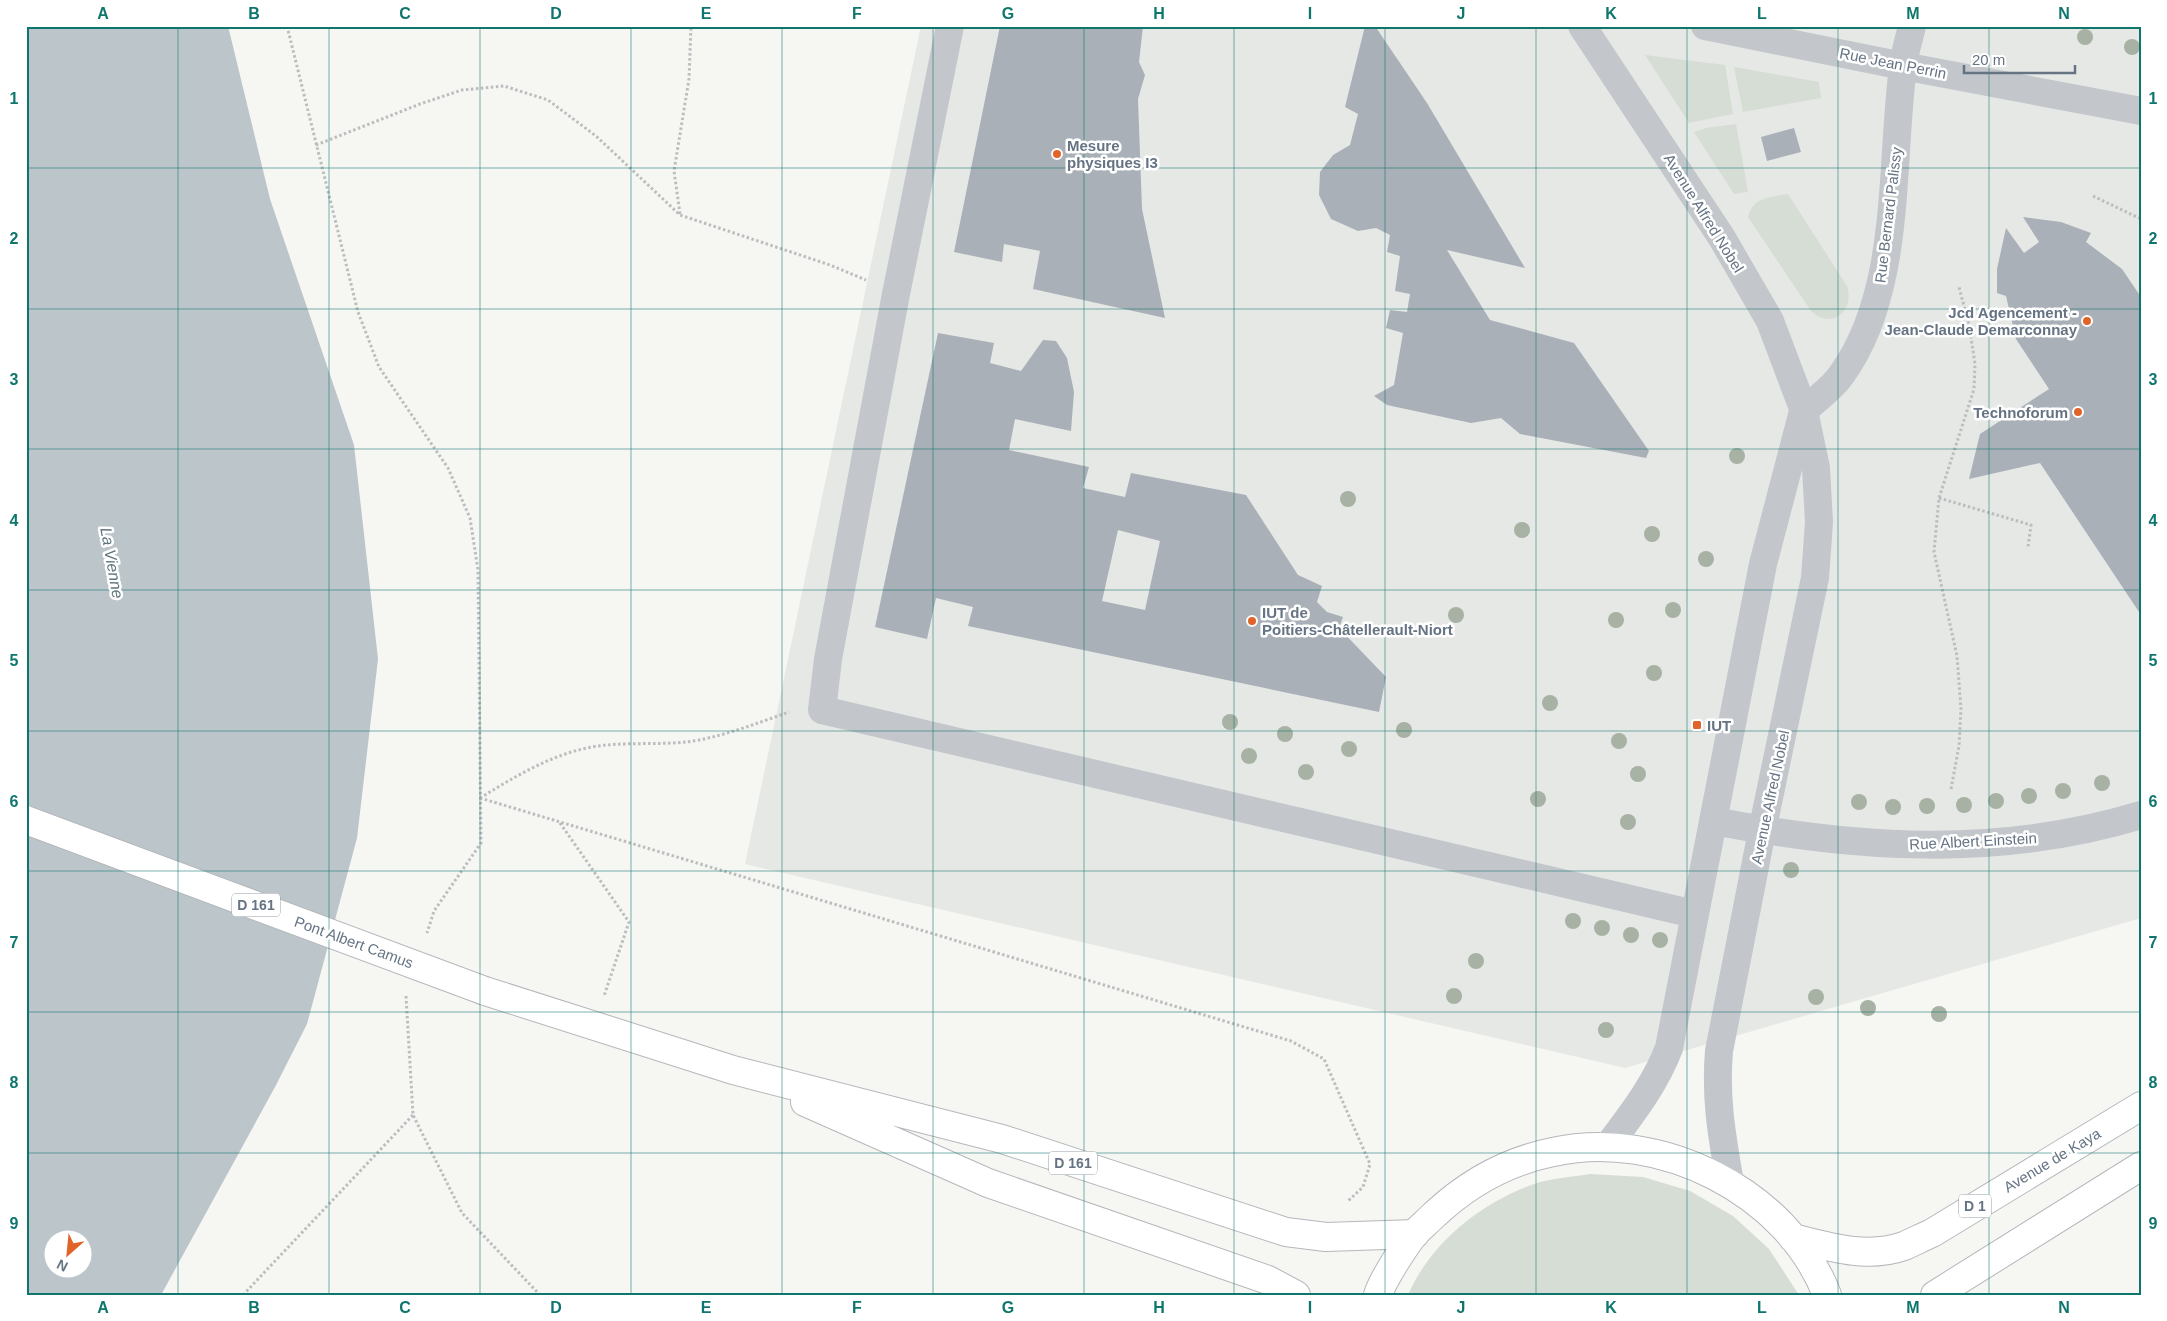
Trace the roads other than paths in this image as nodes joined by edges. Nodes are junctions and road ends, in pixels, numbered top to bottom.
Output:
1 (950, 26) edge
2 (1582, 26) edge
3 (1705, 26) edge
4 (1912, 26) edge
5 (1903, 66) junction
6 (2141, 111) edge
7 (1804, 411) junction
8 (2141, 815) edge
9 (26, 820) edge
10 (1714, 821) junction
11 (1762, 831) junction
12 (1694, 914) junction
13 (733, 1070) junction
14 (2141, 1106) edge
15 (1608, 1146) junction
16 (2141, 1166) edge
17 (1730, 1183) junction
18 (1415, 1234) junction
19 (1793, 1238) junction
20 (1296, 1295) edge
21 (1378, 1295) edge
22 (1827, 1295) edge
23 (1935, 1295) edge

1 - 12 street
2 - 7 street, Avenue Alfred Nobel
3 - 5 street, Rue Jean Perrin
4 - 5 street, Rue Bernard Palissy
5 - 6 street, Rue Jean Perrin
5 - 7 street, Rue Bernard Palissy
7 - 10 street
7 - 11 street, Avenue Alfred Nobel
8 - 11 street, Rue Albert Einstein
9 - 13 main road, Pont Albert Camus / D 161, bridge
10 - 11 street, Rue Albert Einstein
10 - 12 street
11 - 17 street, Avenue Alfred Nobel
12 - 15 street
13 - 18 main road, D 161
13 - 20 main road, D 161
14 - 19 main road, Avenue de Kaya / D 1
15 - 17 main road
15 - 18 main road
16 - 23 main road
17 - 19 main road
18 - 21 main road
19 - 22 main road

